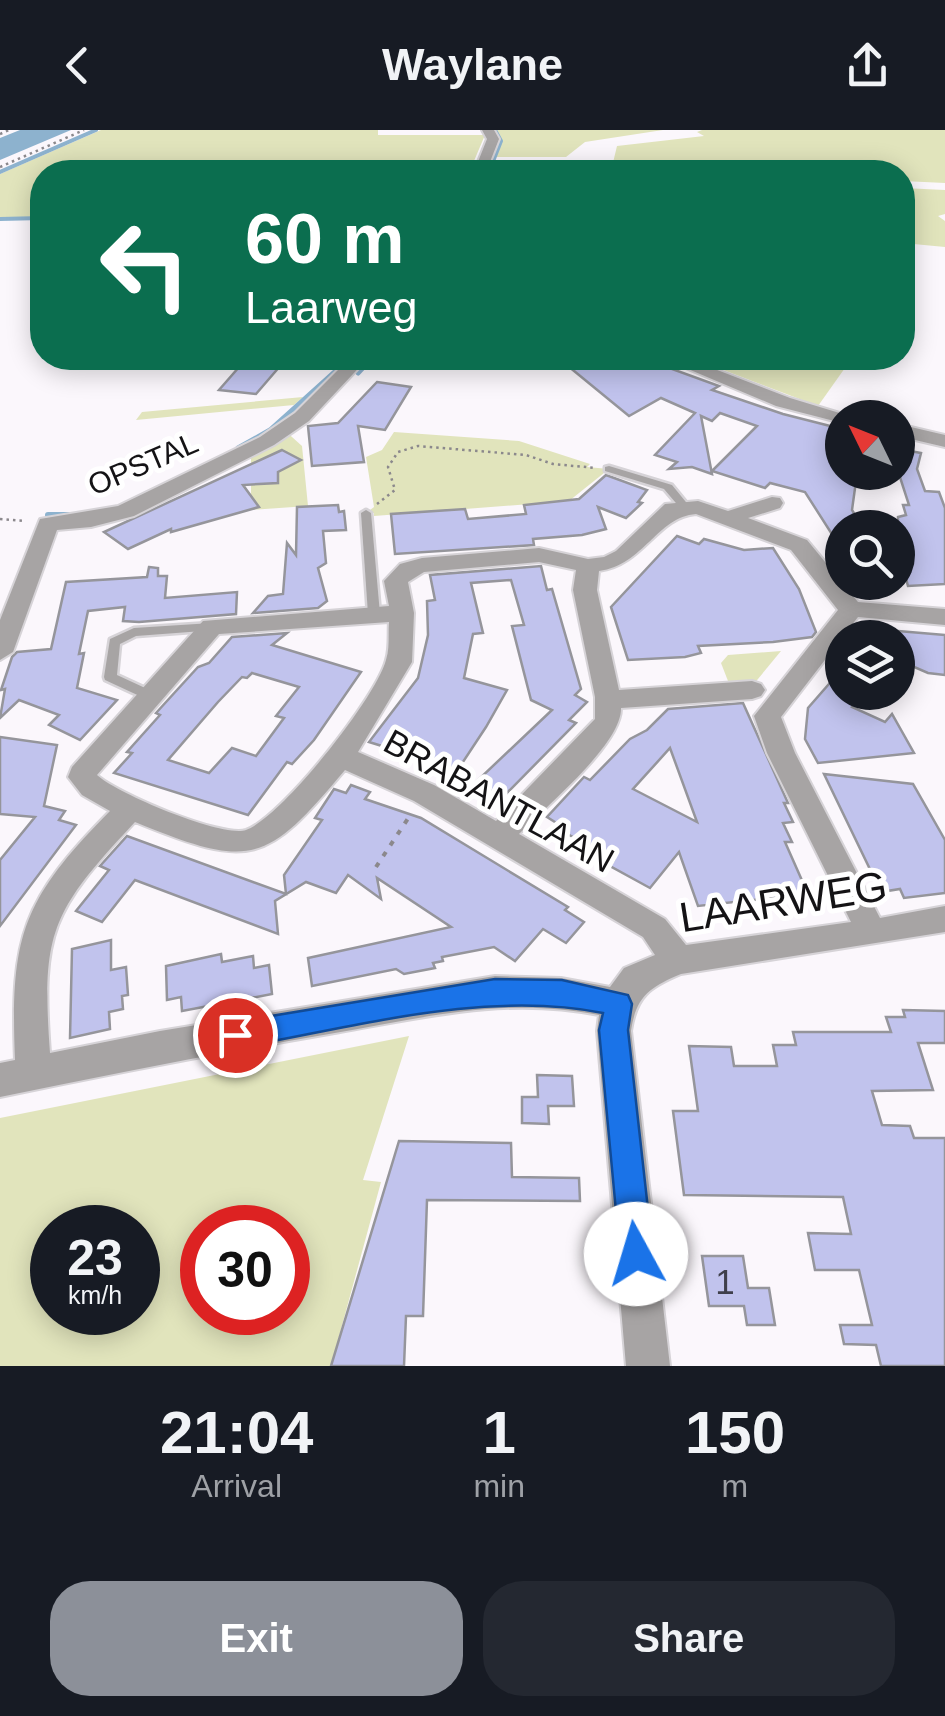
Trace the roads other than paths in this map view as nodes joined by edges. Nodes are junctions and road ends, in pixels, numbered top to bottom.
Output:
1 (488, 130) edge
2 (484, 160) edge
3 (347, 370) edge
4 (703, 370) edge
5 (825, 412) edge
6 (915, 434) edge
7 (945, 441) edge
8 (609, 469) road end
9 (772, 503) dead end
10 (685, 507) junction
11 (366, 514) road end
12 (731, 517) junction
13 (588, 566) junction
14 (369, 582) junction
15 (396, 582) junction
16 (852, 609) junction
17 (402, 612) junction
18 (374, 614) junction
19 (945, 617) edge
20 (212, 627) junction
21 (0, 652) edge
22 (752, 690) dead end
23 (151, 696) junction
24 (608, 697) junction
25 (341, 756) junction
26 (130, 808) junction
27 (499, 836) junction
28 (945, 919) edge
29 (872, 933) junction
30 (678, 960) junction
31 (618, 1004) junction
32 (33, 1071) junction
33 (0, 1080) edge
34 (648, 1366) edge

1 - 2 street
3 - 21 street, OPSTAL
4 - 5 street
6 - 7 street
8 - 10 lane
9 - 12 street
10 - 12 street
10 - 13 street
11 - 14 lane
12 - 16 street
13 - 15 street
13 - 24 street
14 - 15 lane
14 - 18 lane
15 - 17 street, BRABANTLAAN
16 - 19 street
16 - 29 street
17 - 18 street
17 - 25 street, BRABANTLAAN
18 - 20 street
20 - 23 street
20 - 23 lane
22 - 24 street
23 - 26 street
24 - 27 street
25 - 26 street
25 - 27 street, BRABANTLAAN
26 - 32 street
27 - 30 street, BRABANTLAAN
28 - 29 street, LAARWEG
29 - 30 street, LAARWEG
30 - 31 street, LAARWEG
31 - 32 street
31 - 34 street
32 - 33 street

